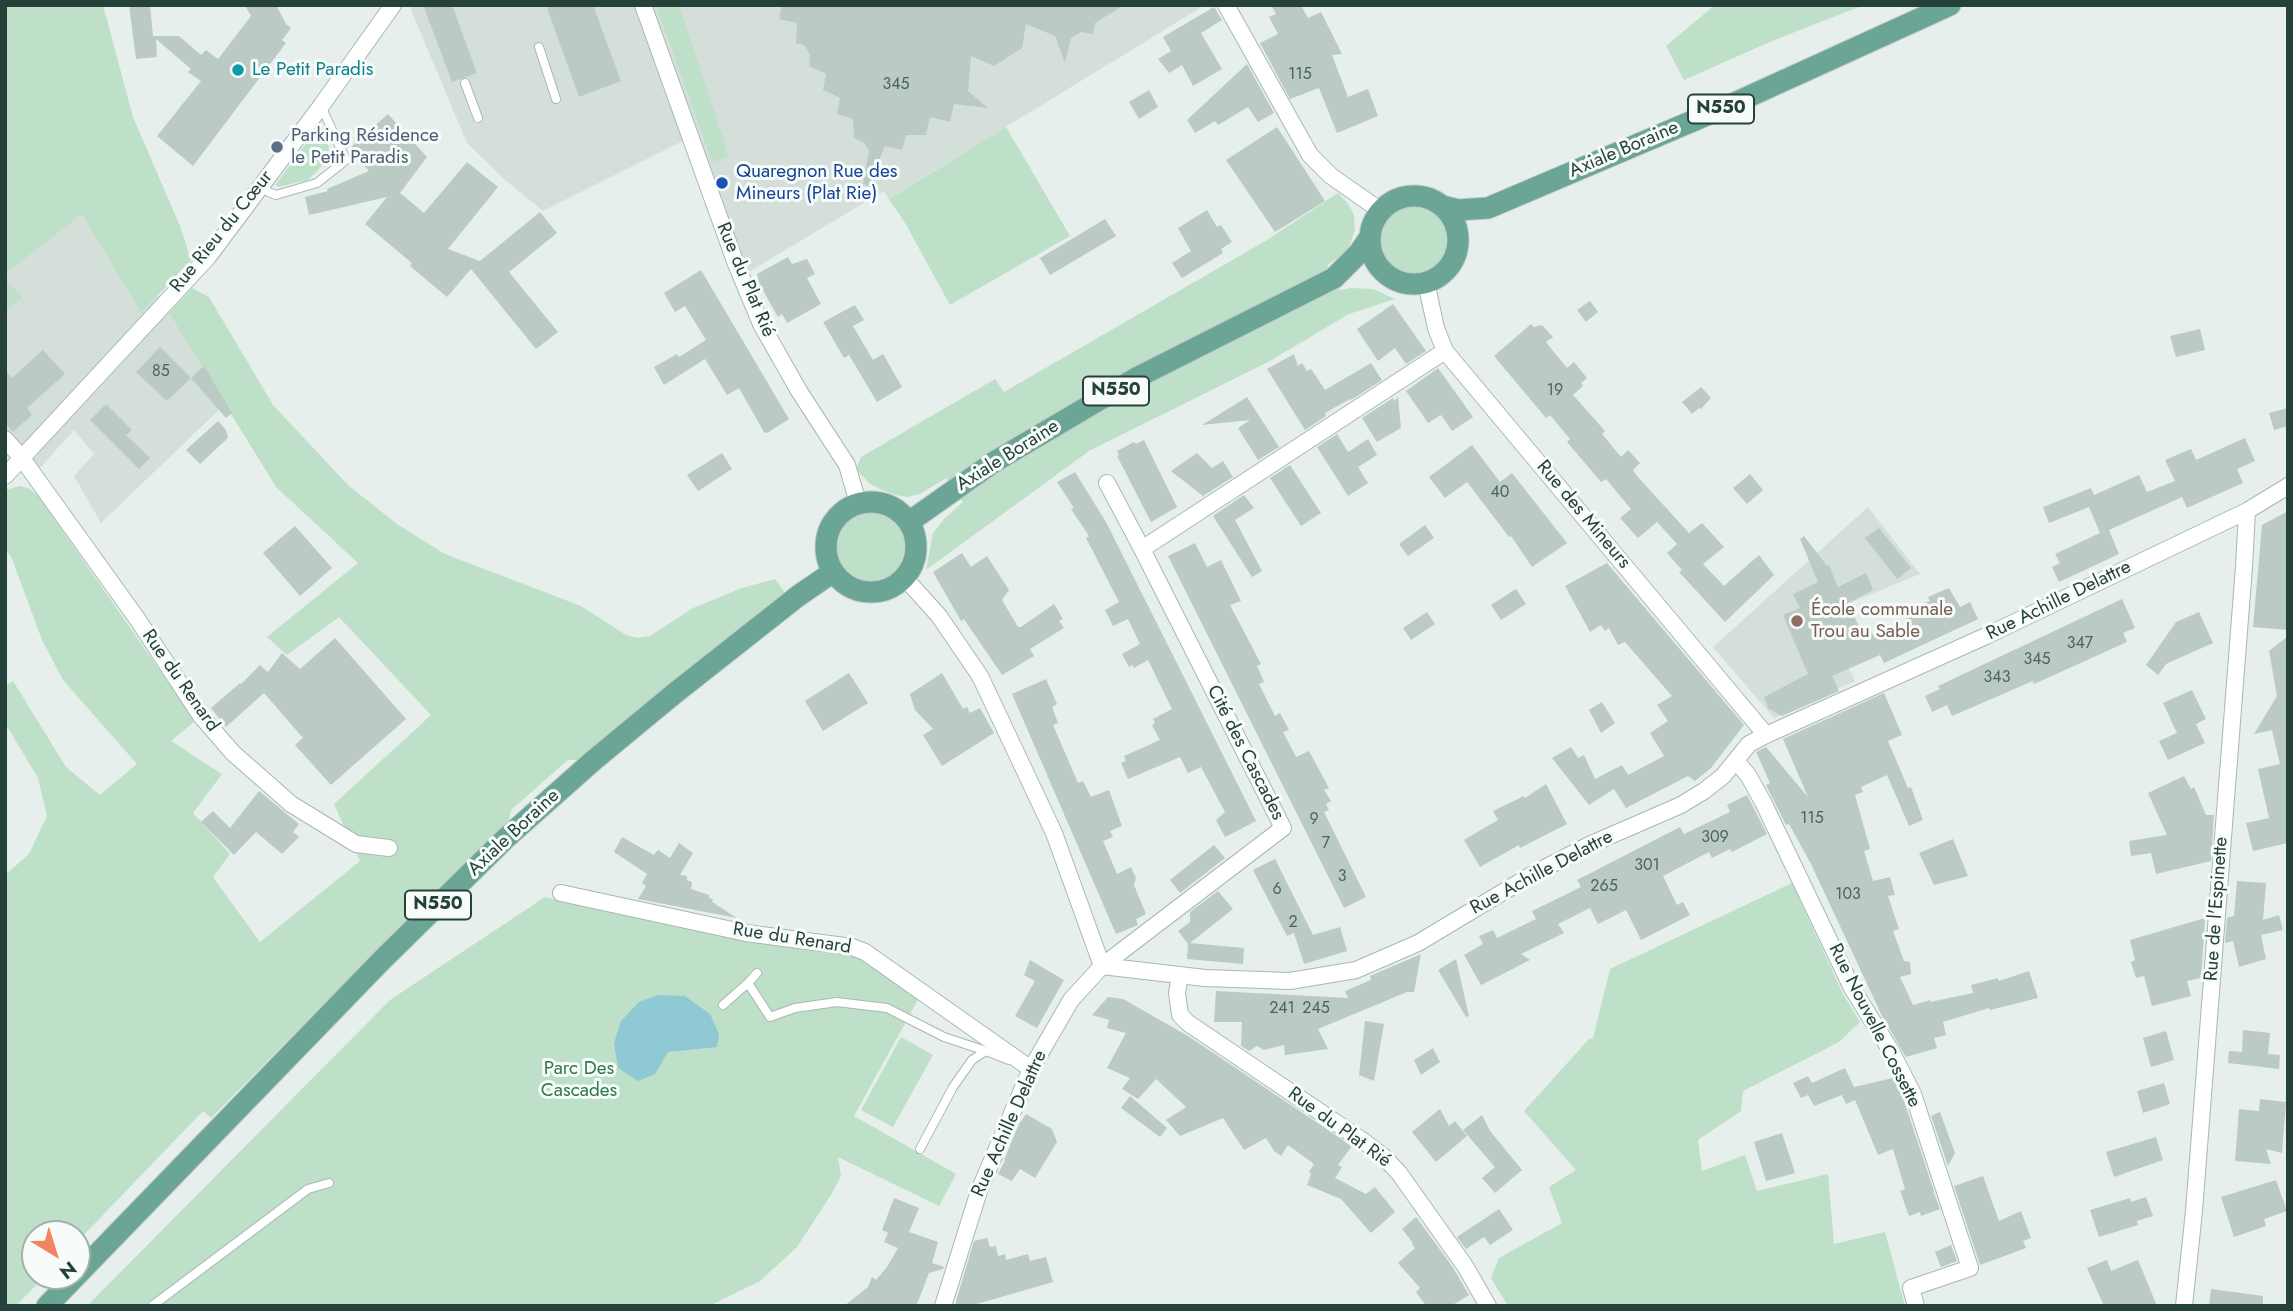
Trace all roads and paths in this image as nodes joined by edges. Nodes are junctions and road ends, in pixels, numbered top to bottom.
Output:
1 (393, 5) edge
2 (643, 5) edge
3 (1226, 5) edge
4 (1950, 5) edge
5 (539, 47) dead end
6 (465, 83) dead end
7 (556, 99) dead end
8 (321, 106) junction
9 (478, 118) dead end
10 (259, 188) junction
11 (1442, 206) junction
12 (1488, 208) junction
13 (1381, 211) junction
14 (1370, 237) junction
15 (1457, 249) junction
16 (1386, 274) junction
17 (1334, 278) junction
18 (1426, 282) junction
19 (1445, 351) junction
20 (5, 439) edge
21 (20, 457) junction
22 (5, 476) edge
23 (1107, 483) dead end
24 (2288, 486) edge
25 (858, 503) junction
26 (2246, 511) junction
27 (909, 522) junction
28 (1142, 549) junction
29 (833, 572) junction
30 (904, 577) junction
31 (1766, 735) junction
32 (1736, 761) junction
33 (389, 848) dead end
34 (561, 893) dead end
35 (1102, 967) junction
36 (757, 973) dead end
37 (1180, 975) junction
38 (748, 983) junction
39 (723, 1005) dead end
40 (986, 1051) junction
41 (1031, 1069) junction
42 (920, 1149) dead end
43 (329, 1183) dead end
44 (91, 1260) edge
45 (62, 1290) edge
46 (47, 1306) edge
47 (152, 1306) edge
48 (943, 1306) edge
49 (1488, 1306) edge
50 (1916, 1306) edge
51 (2184, 1306) edge

1 - 8 street, Rue Rieu du Cœur
2 - 25 street, Rue du Plat Rié
3 - 13 street
4 - 12 main road, Axiale Boraine / N550
5 - 7 lane
6 - 9 lane
8 - 10 street, Rue Rieu du Cœur
8 - 10 lane
10 - 21 street, Rue Rieu du Cœur
11 - 12 main road, N550
11 - 13 main road, N550
11 - 15 main road
12 - 15 main road, N550
13 - 14 main road, N550
14 - 16 main road
14 - 17 main road, N550
15 - 18 main road, N550
16 - 17 main road, N550
16 - 18 main road, N550
17 - 27 main road, Axiale Boraine / N550
18 - 19 street, Rue des Mineurs
19 - 28 street
19 - 31 street, Rue des Mineurs
20 - 21 street, Rue du Renard
21 - 22 street, Rue Rieu du Cœur
21 - 33 street, Rue du Renard
23 - 28 street, Cité des Cascades
24 - 26 street, Rue Achille Delattre
25 - 27 main road
25 - 29 main road
26 - 31 street, Rue Achille Delattre
26 - 51 street, Rue de l'Espinette
27 - 30 main road
28 - 35 street, Cité des Cascades
29 - 30 main road
29 - 44 main road, Axiale Boraine / N550
30 - 35 street
31 - 32 street, Rue Achille Delattre
32 - 37 street, Rue Achille Delattre
32 - 50 street, Rue Nouvelle Cossette
34 - 41 street, Rue du Renard
35 - 37 street, Rue Achille Delattre
35 - 41 street, Rue Achille Delattre
36 - 38 lane
37 - 49 street, Rue du Plat Rié
38 - 39 lane
38 - 40 lane
40 - 41 lane
40 - 42 lane
41 - 48 street, Rue Achille Delattre
43 - 47 lane
45 - 46 main road, Axiale Boraine / N550

